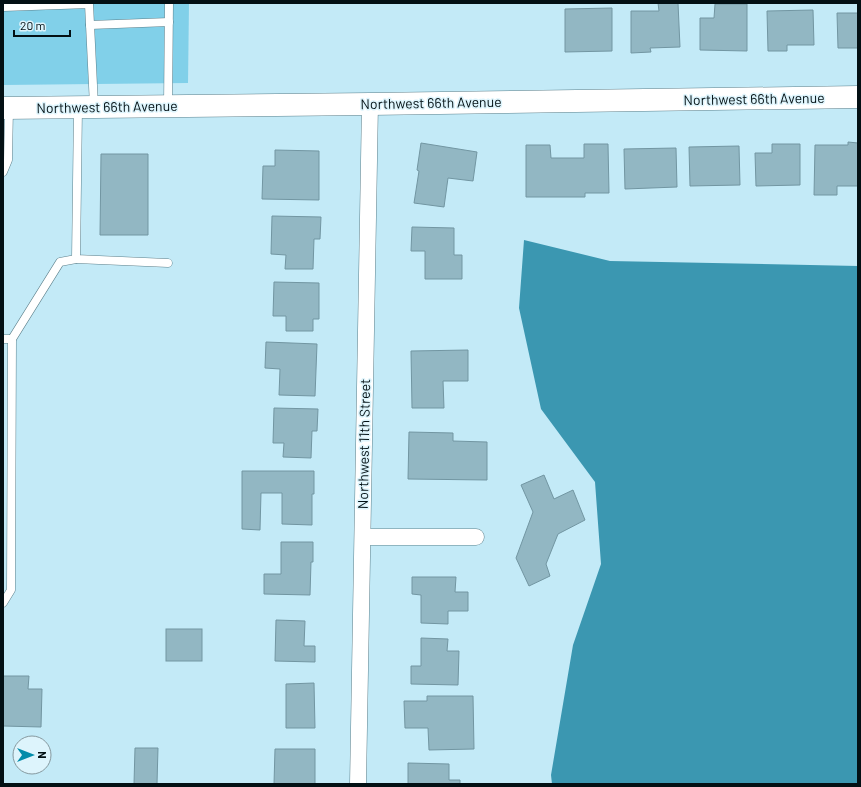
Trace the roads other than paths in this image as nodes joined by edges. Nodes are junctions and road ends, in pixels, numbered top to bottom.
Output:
1 (169, 3) edge
2 (3, 7) edge
3 (169, 22) junction
4 (90, 24) junction
5 (858, 97) edge
6 (370, 104) junction
7 (168, 106) junction
8 (86, 107) junction
9 (6, 108) edge
10 (5, 160) edge
11 (3, 172) edge
12 (76, 259) junction
13 (168, 263) dead end
14 (3, 339) edge
15 (12, 339) junction
16 (363, 537) junction
17 (476, 537) dead end
18 (3, 603) edge
19 (358, 784) edge

1 - 3 lane
2 - 4 lane
3 - 4 lane
3 - 7 lane
4 - 8 lane
5 - 6 street, Northwest 66th Avenue
6 - 7 street, Northwest 66th Avenue
6 - 16 street, Northwest 11th Street
7 - 8 street, Northwest 66th Avenue
8 - 9 street, Northwest 66th Avenue
8 - 12 lane
9 - 10 lane
10 - 11 lane
12 - 13 lane
12 - 15 lane
14 - 15 lane
15 - 18 lane
16 - 17 street
16 - 19 street, Northwest 11th Street

